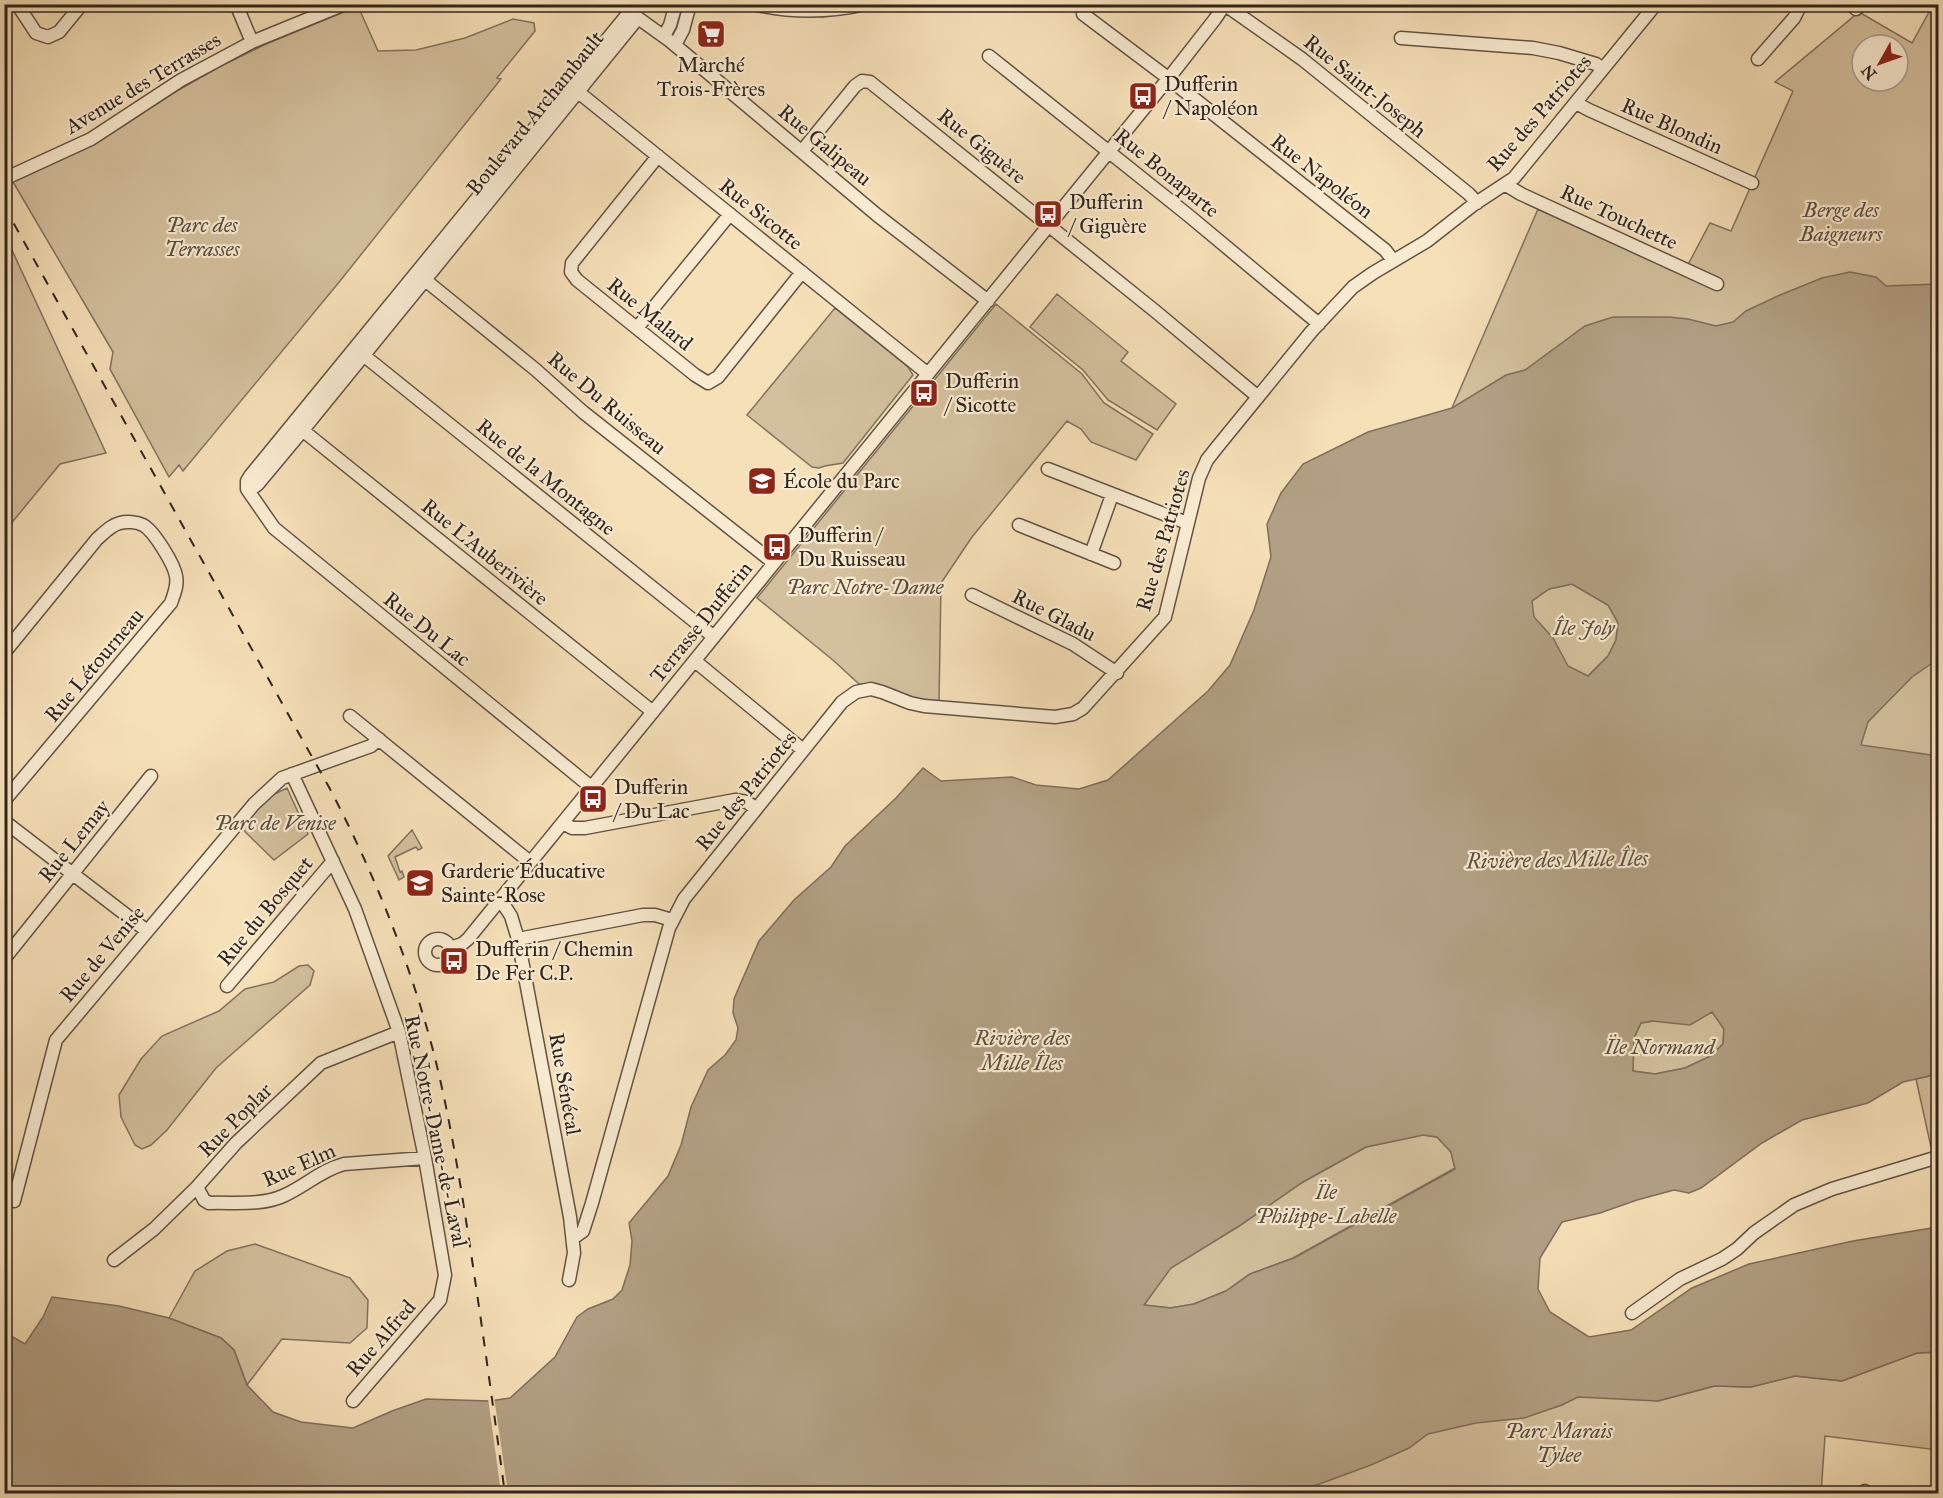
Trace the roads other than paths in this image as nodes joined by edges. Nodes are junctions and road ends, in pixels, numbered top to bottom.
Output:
1 (17, 4) edge
2 (82, 4) edge
3 (236, 4) edge
4 (676, 4) edge
5 (690, 4) edge
6 (753, 4) edge
7 (866, 4) edge
8 (1656, 4) edge
9 (1796, 4) edge
10 (1224, 5) edge
11 (338, 6) edge
12 (1083, 14) dead end
13 (638, 18) joint
14 (664, 36) junction
15 (1401, 38) dead end
16 (252, 42) junction
17 (675, 45) junction
18 (989, 56) dead end
19 (1758, 59) dead end
20 (1603, 69) junction
21 (1168, 78) junction
22 (573, 88) junction
23 (1576, 102) junction
24 (802, 151) junction
25 (1109, 151) junction
26 (658, 156) junction
27 (4, 179) edge
28 (1752, 183) dead end
29 (1506, 185) junction
30 (1477, 203) junction
31 (730, 214) junction
32 (1049, 225) junction
33 (1393, 260) junction
34 (802, 272) junction
35 (420, 276) junction
36 (1717, 284) dead end
37 (988, 301) junction
38 (1319, 324) junction
39 (637, 328) junction
40 (359, 351) junction
41 (928, 374) junction
42 (1257, 396) junction
43 (298, 426) junction
44 (1048, 469) dead end
45 (249, 491) joint
46 (1112, 495) junction
47 (1187, 523) junction
48 (1019, 525) dead end
49 (1091, 554) junction
50 (774, 563) junction
51 (1114, 563) dead end
52 (972, 595) dead end
53 (714, 637) junction
54 (4, 653) edge
55 (695, 661) junction
56 (1117, 673) junction
57 (653, 712) junction
58 (351, 716) dead end
59 (379, 738) junction
60 (803, 750) junction
61 (292, 774) junction
62 (151, 776) dead end
63 (591, 787) junction
64 (4, 801) edge
65 (756, 809) junction
66 (4, 821) edge
67 (563, 823) junction
68 (333, 861) junction
69 (530, 862) junction
70 (73, 874) junction
71 (500, 899) junction
72 (672, 920) junction
73 (147, 931) junction
74 (518, 939) junction
75 (450, 948) dead end
76 (4, 959) edge
77 (226, 986) dead end
78 (399, 1032) junction
79 (1938, 1157) edge
80 (425, 1158) junction
81 (196, 1187) junction
82 (14, 1201) dead end
83 (573, 1238) junction
84 (114, 1260) dead end
85 (569, 1280) dead end
86 (440, 1300) joint
87 (1632, 1313) dead end
88 (353, 1401) dead end

1 - 2 street
3 - 16 street
4 - 14 street
5 - 17 street
6 - 7 street
8 - 20 street, Rue des Patriotes
9 - 19 street
10 - 21 street, Terrasse Dufferin
10 - 30 street, Rue Saint-Joseph
11 - 16 street, Avenue des Terrasses
12 - 21 street, Rue Napoléon
13 - 14 street, Rue Galipeau
13 - 22 street, Boulevard Archambault
14 - 17 street, Rue Galipeau
15 - 20 street
16 - 27 street, Avenue des Terrasses
17 - 24 street, Rue Galipeau
18 - 25 street, Rue Bonaparte
20 - 23 street, Rue des Patriotes
21 - 25 street, Terrasse Dufferin
21 - 33 street, Rue Napoléon
22 - 26 street, Rue Sicotte
22 - 35 street, Boulevard Archambault
23 - 28 street, Rue Blondin
23 - 29 street, Rue des Patriotes
24 - 32 street, Rue Giguère
24 - 37 street, Rue Galipeau
25 - 32 street, Terrasse Dufferin
25 - 38 street, Rue Bonaparte
26 - 31 street, Rue Sicotte
26 - 39 street, Rue Malard
29 - 30 street, Rue des Patriotes
29 - 36 street, Rue Touchette
30 - 33 street, Rue des Patriotes
31 - 34 street, Rue Sicotte
31 - 39 street
32 - 37 street, Terrasse Dufferin
32 - 42 street, Rue Giguère
33 - 38 street, Rue des Patriotes
34 - 39 street, Rue Malard
34 - 41 street, Rue Sicotte
35 - 40 street, Boulevard Archambault
35 - 50 street, Rue Du Ruisseau
37 - 41 street, Terrasse Dufferin
38 - 42 street, Rue des Patriotes
40 - 43 street, Boulevard Archambault
40 - 53 street, Rue de la Montagne
41 - 50 street, Terrasse Dufferin
42 - 47 street, Rue des Patriotes
43 - 45 street, Boulevard Archambault
43 - 57 street, Rue L'Auberivière
44 - 46 street
45 - 63 street, Rue Du Lac
46 - 47 street
46 - 49 street
47 - 56 street, Rue des Patriotes
48 - 49 street
49 - 51 street
50 - 53 street, Terrasse Dufferin
52 - 56 street, Rue Gladu
53 - 55 street, Terrasse Dufferin
54 - 64 street, Rue Létourneau
55 - 57 street, Terrasse Dufferin
55 - 60 street
56 - 60 street, Rue des Patriotes
57 - 63 street, Terrasse Dufferin
58 - 59 street
59 - 61 street, Rue de Venise
59 - 69 street
60 - 65 street, Rue des Patriotes
61 - 68 street, Rue Notre-Dame-de-Laval
61 - 73 street, Rue de Venise
62 - 70 street, Rue Lemay
63 - 67 street, Terrasse Dufferin
65 - 67 street
65 - 72 street, Rue des Patriotes
66 - 70 street
67 - 69 street, Terrasse Dufferin
68 - 77 street, Rue du Bosquet
68 - 78 street, Rue Notre-Dame-de-Laval
69 - 71 street, Terrasse Dufferin
70 - 73 street
70 - 76 street, Rue Lemay
71 - 74 street, Rue Sénécal
71 - 75 street, Terrasse Dufferin
72 - 74 street
72 - 83 street, Rue des Patriotes
73 - 82 street, Rue de Venise
74 - 83 street, Rue Sénécal
78 - 80 street, Rue Notre-Dame-de-Laval
78 - 81 street, Rue Poplar
79 - 87 street
80 - 81 street, Rue Elm
80 - 86 street, Rue Notre-Dame-de-Laval
81 - 84 street, Rue Poplar
83 - 85 street, Rue Sénécal
86 - 88 street, Rue Alfred

